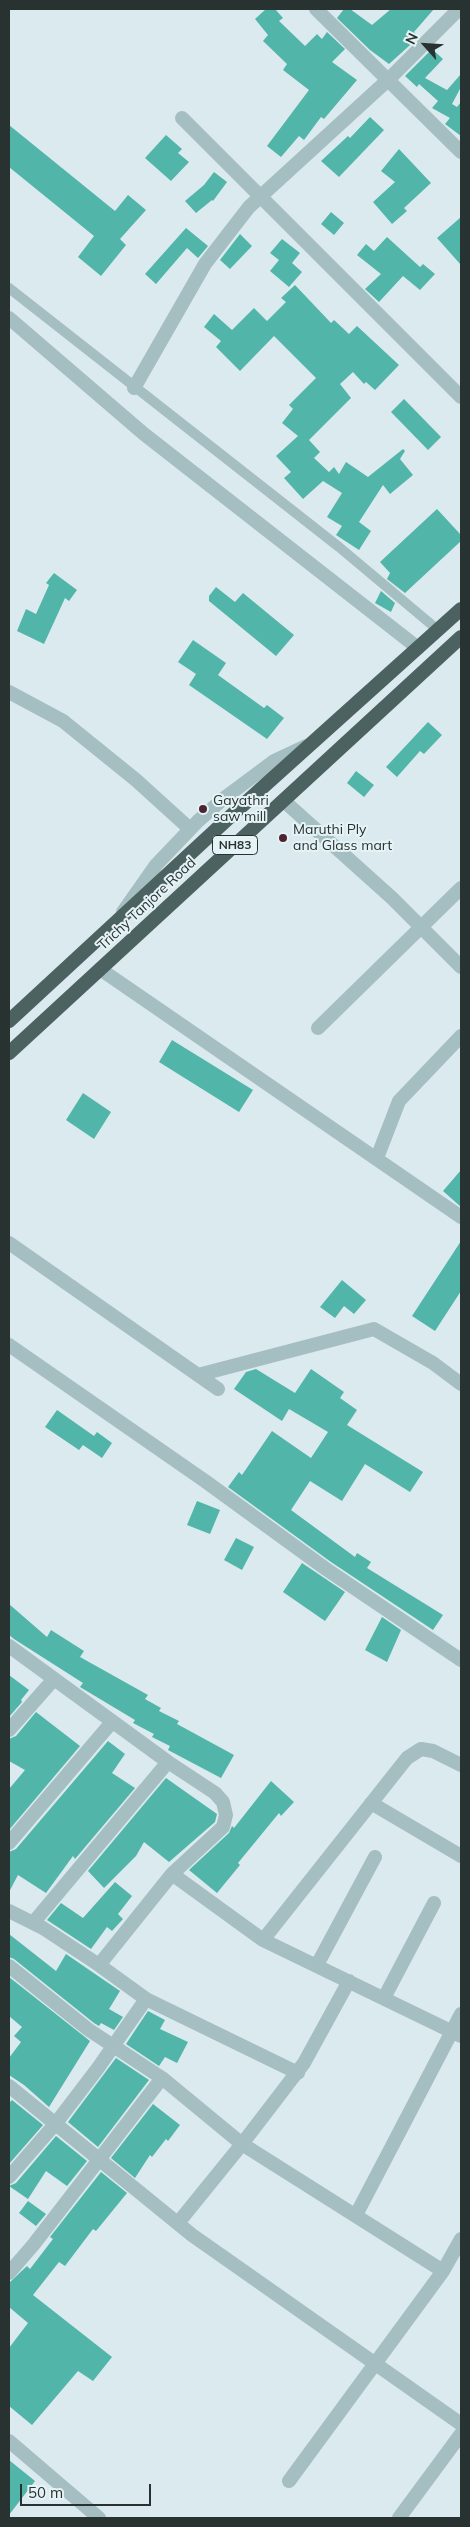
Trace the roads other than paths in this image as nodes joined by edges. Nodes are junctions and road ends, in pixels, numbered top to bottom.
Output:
1 (316, 9) edge
2 (459, 9) edge
3 (389, 79) junction
4 (182, 118) dead end
5 (461, 152) edge
6 (261, 198) junction
7 (9, 288) edge
8 (9, 318) edge
9 (134, 388) junction
10 (461, 397) edge
11 (461, 609) edge
12 (438, 630) junction
13 (461, 637) edge
14 (418, 648) junction
15 (9, 692) edge
16 (311, 744) junction
17 (284, 801) junction
18 (190, 829) junction
19 (461, 888) edge
20 (119, 919) junction
21 (422, 928) junction
22 (461, 967) edge
23 (100, 969) junction
24 (9, 1021) edge
25 (318, 1028) dead end
26 (461, 1036) edge
27 (9, 1053) edge
28 (377, 1158) junction
29 (461, 1216) edge
30 (9, 1243) edge
31 (9, 1344) edge
32 (198, 1375) junction
33 (461, 1384) edge
34 (218, 1389) dead end
35 (9, 1646) edge
36 (461, 1660) edge
37 (54, 1679) junction
38 (112, 1722) junction
39 (9, 1730) edge
40 (168, 1762) junction
41 (461, 1765) edge
42 (371, 1803) junction
43 (9, 1843) edge
44 (461, 1856) edge
45 (375, 1857) dead end
46 (172, 1874) junction
47 (434, 1903) dead end
48 (9, 1911) edge
49 (33, 1923) junction
50 (263, 1940) junction
51 (99, 1965) junction
52 (317, 1965) junction
53 (9, 1966) edge
54 (349, 1981) junction
55 (384, 1998) junction
56 (146, 1999) junction
57 (461, 2014) edge
58 (457, 2034) edge
59 (114, 2046) junction
60 (298, 2073) junction
61 (162, 2078) junction
62 (9, 2086) edge
63 (56, 2124) junction
64 (242, 2144) junction
65 (99, 2159) junction
66 (9, 2177) edge
67 (356, 2216) junction
68 (178, 2223) junction
69 (461, 2239) edge
70 (443, 2270) junction
71 (9, 2273) edge
72 (375, 2364) junction
73 (461, 2424) edge
74 (461, 2434) edge
75 (9, 2441) edge
76 (289, 2480) dead end
77 (99, 2518) edge
78 (399, 2518) edge

1 - 3 street
2 - 3 street
3 - 5 street
3 - 6 street
4 - 6 street
6 - 9 street
6 - 10 street
7 - 9 lane
8 - 14 street
9 - 12 lane
11 - 12 highway, Trichy Tanjore Road / NH83
12 - 14 highway, Trichy Tanjore Road / NH83
13 - 17 highway, Trichy Tanjore Road / NH83
14 - 16 highway, Trichy Tanjore Road / NH83
15 - 18 street
16 - 18 street
16 - 20 highway, Trichy Tanjore Road / NH83
17 - 21 street
17 - 23 highway, Trichy Tanjore Road / NH83
18 - 20 street
19 - 21 street
20 - 24 highway, Trichy Tanjore Road / NH83
21 - 22 street
21 - 25 street
23 - 27 highway, Trichy Tanjore Road / NH83
23 - 28 street
26 - 28 street
28 - 29 street
30 - 32 street
31 - 36 street
32 - 33 street
32 - 34 street
35 - 37 street
37 - 38 street
37 - 39 street
38 - 40 street
38 - 43 street
40 - 46 street
40 - 49 street
41 - 42 street
42 - 44 street
42 - 50 street
45 - 52 street
46 - 50 street
46 - 51 street
47 - 55 street
48 - 49 street
49 - 51 street
50 - 52 street
51 - 56 street
52 - 54 street
53 - 59 street
54 - 55 street
54 - 60 street
55 - 58 street
56 - 59 street
56 - 60 street
57 - 58 street
58 - 67 street
59 - 61 street
59 - 63 street
60 - 64 street
61 - 64 street
61 - 65 street
62 - 63 street
63 - 65 street
63 - 66 street
64 - 67 street
64 - 68 street
65 - 68 street
65 - 71 street
67 - 70 street
68 - 72 street
69 - 70 street
70 - 72 street
72 - 73 street
72 - 76 street
74 - 78 street
75 - 77 street

